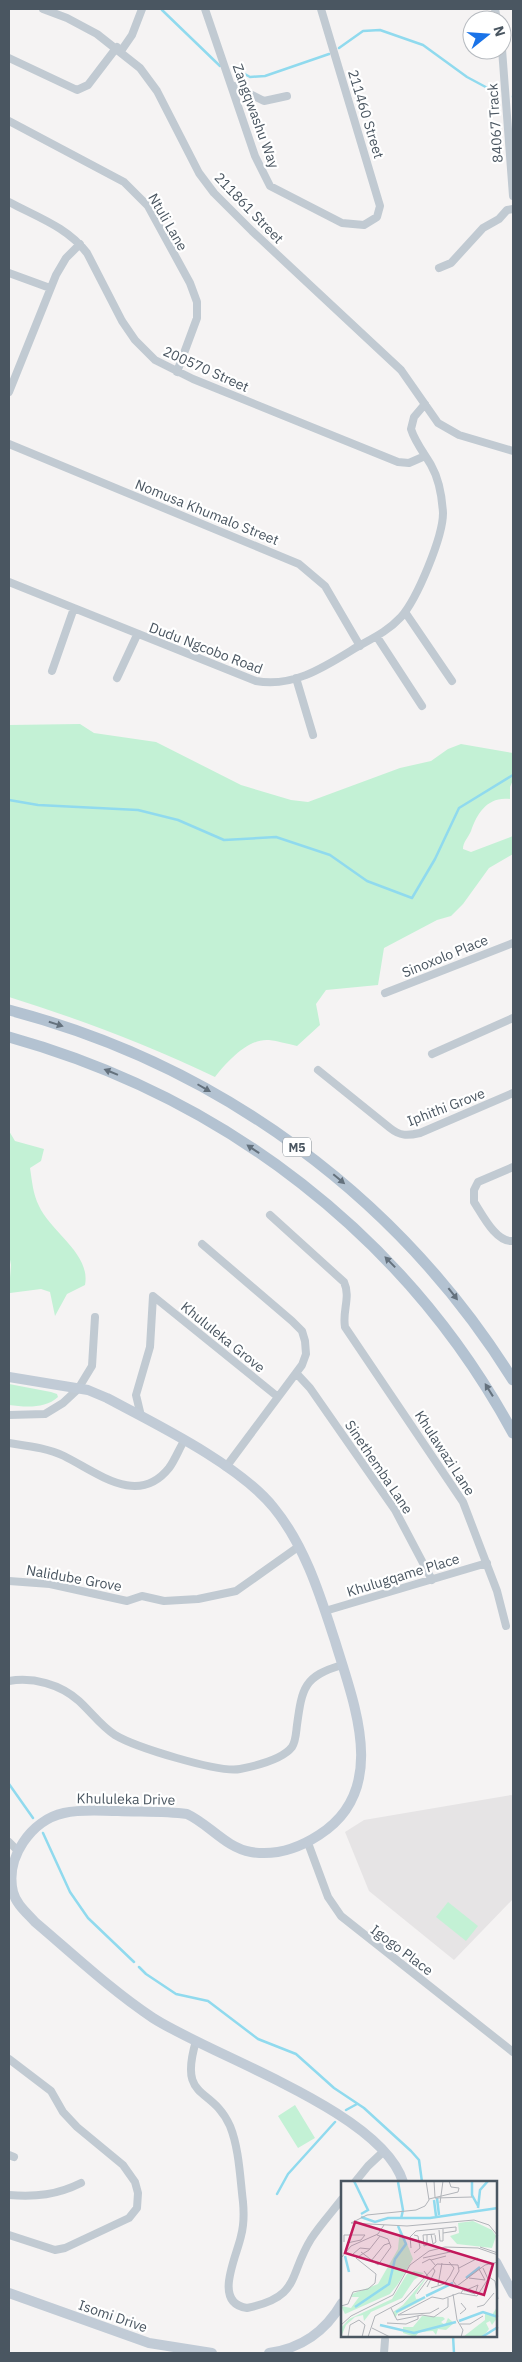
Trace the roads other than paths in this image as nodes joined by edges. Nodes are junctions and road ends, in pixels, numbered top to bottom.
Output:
1 (43, 9) edge
2 (142, 9) edge
3 (205, 9) edge
4 (321, 9) edge
5 (119, 49) junction
6 (9, 58) edge
7 (503, 60) edge
8 (232, 85) junction
9 (287, 96) dead end
10 (9, 121) edge
11 (513, 196) edge
12 (9, 202) edge
13 (513, 208) edge
14 (369, 223) joint
15 (80, 244) junction
16 (439, 268) dead end
17 (9, 273) edge
18 (50, 288) junction
19 (177, 372) junction
20 (9, 392) edge
21 (425, 404) junction
22 (9, 444) edge
23 (513, 450) edge
24 (425, 456) junction
25 (9, 582) edge
26 (74, 608) junction
27 (405, 612) junction
28 (137, 635) junction
29 (377, 637) junction
30 (360, 646) junction
31 (52, 671) dead end
32 (117, 678) dead end
33 (296, 678) junction
34 (452, 681) dead end
35 (422, 706) dead end
36 (314, 735) dead end
37 (513, 943) edge
38 (386, 993) dead end
39 (9, 1010) edge
40 (513, 1018) edge
41 (9, 1037) edge
42 (432, 1054) dead end
43 (318, 1070) dead end
44 (513, 1093) edge
45 (513, 1167) edge
46 (270, 1215) dead end
47 (513, 1241) edge
48 (202, 1244) dead end
49 (96, 1317) dead end
50 (297, 1374) junction
51 (9, 1377) edge
52 (513, 1380) edge
53 (78, 1388) junction
54 (278, 1397) junction
55 (9, 1415) edge
56 (142, 1416) junction
57 (513, 1433) edge
58 (184, 1441) junction
59 (9, 1443) edge
60 (226, 1467) junction
61 (298, 1547) junction
62 (487, 1563) junction
63 (432, 1580) junction
64 (9, 1581) edge
65 (325, 1611) junction
66 (506, 1626) dead end
67 (342, 1665) junction
68 (9, 1681) edge
69 (9, 1842) edge
70 (308, 1842) junction
71 (18, 1851) junction
72 (196, 2041) junction
73 (513, 2052) edge
74 (9, 2059) edge
75 (384, 2151) junction
76 (356, 2181) edge
77 (403, 2181) edge
78 (81, 2183) dead end
79 (9, 2195) edge
80 (341, 2200) edge
81 (9, 2235) edge
82 (497, 2264) edge
83 (9, 2293) edge
84 (513, 2294) edge
85 (341, 2304) edge
86 (385, 2340) dead end
87 (296, 2350) edge
88 (212, 2353) edge
89 (269, 2353) edge
90 (384, 2353) edge

1 - 5 street, 211861 Street
2 - 5 street
3 - 8 street, Zangqwashu Way
4 - 14 street, 211460 Street
5 - 6 street
5 - 21 street, 211861 Street
7 - 11 street, 84067 Track
8 - 9 street
8 - 14 street, Zangqwashu Way
10 - 19 street, Ntuli Lane
12 - 15 street, 200570 Street
13 - 16 street
15 - 18 street
15 - 19 street, 200570 Street
17 - 18 street
18 - 20 street
19 - 24 street, 200570 Street
21 - 23 street, 211861 Street
21 - 24 street, Dudu Ngcobo Road
22 - 30 street, Nomusa Khumalo Street
24 - 27 street, Dudu Ngcobo Road
25 - 26 street, Dudu Ngcobo Road
26 - 28 street, Dudu Ngcobo Road
26 - 31 street
27 - 29 street, Dudu Ngcobo Road
27 - 34 street
28 - 32 street, Dudu Ngcobo Road
28 - 33 street, Dudu Ngcobo Road
29 - 30 street, Dudu Ngcobo Road
29 - 35 street
30 - 33 street, Dudu Ngcobo Road
33 - 36 street
37 - 38 street, Sinoxolo Place
39 -> 52 main road, M5
40 - 42 street
57 -> 41 main road, M5
43 - 44 street, Iphithi Grove
45 - 47 street
46 - 62 street, Khulawazi Lane
48 - 50 street
49 - 53 street
50 - 54 street
50 - 63 street, Sinethemba Lane
51 - 53 street, Khululeka Drive
53 - 55 street
53 - 56 street, Khululeka Drive
54 - 56 street, Khululeka Grove
54 - 60 street
56 - 58 street, Khululeka Drive
58 - 59 street
58 - 60 street, Khululeka Drive
60 - 61 street, Khululeka Drive
61 - 64 street, Nalidube Grove
61 - 65 street, Khululeka Drive
62 - 63 street, Khulugqame Place
62 - 66 street, Khulawazi Lane
63 - 65 street, Khulugqame Place
65 - 67 street, Khululeka Drive
67 - 68 street
67 - 70 street, Khululeka Drive
69 - 71 street
70 - 71 street, Khululeka Drive
70 - 73 street, Igogo Place
71 - 72 street, Khululeka Drive
72 - 75 street, Khululeka Drive
72 - 80 street
74 - 81 street
75 - 76 street
75 - 77 street, Khululeka Drive
78 - 79 street
82 - 84 street
83 - 88 street, Isomi Drive
85 - 87 street
86 - 90 street
87 - 89 street

